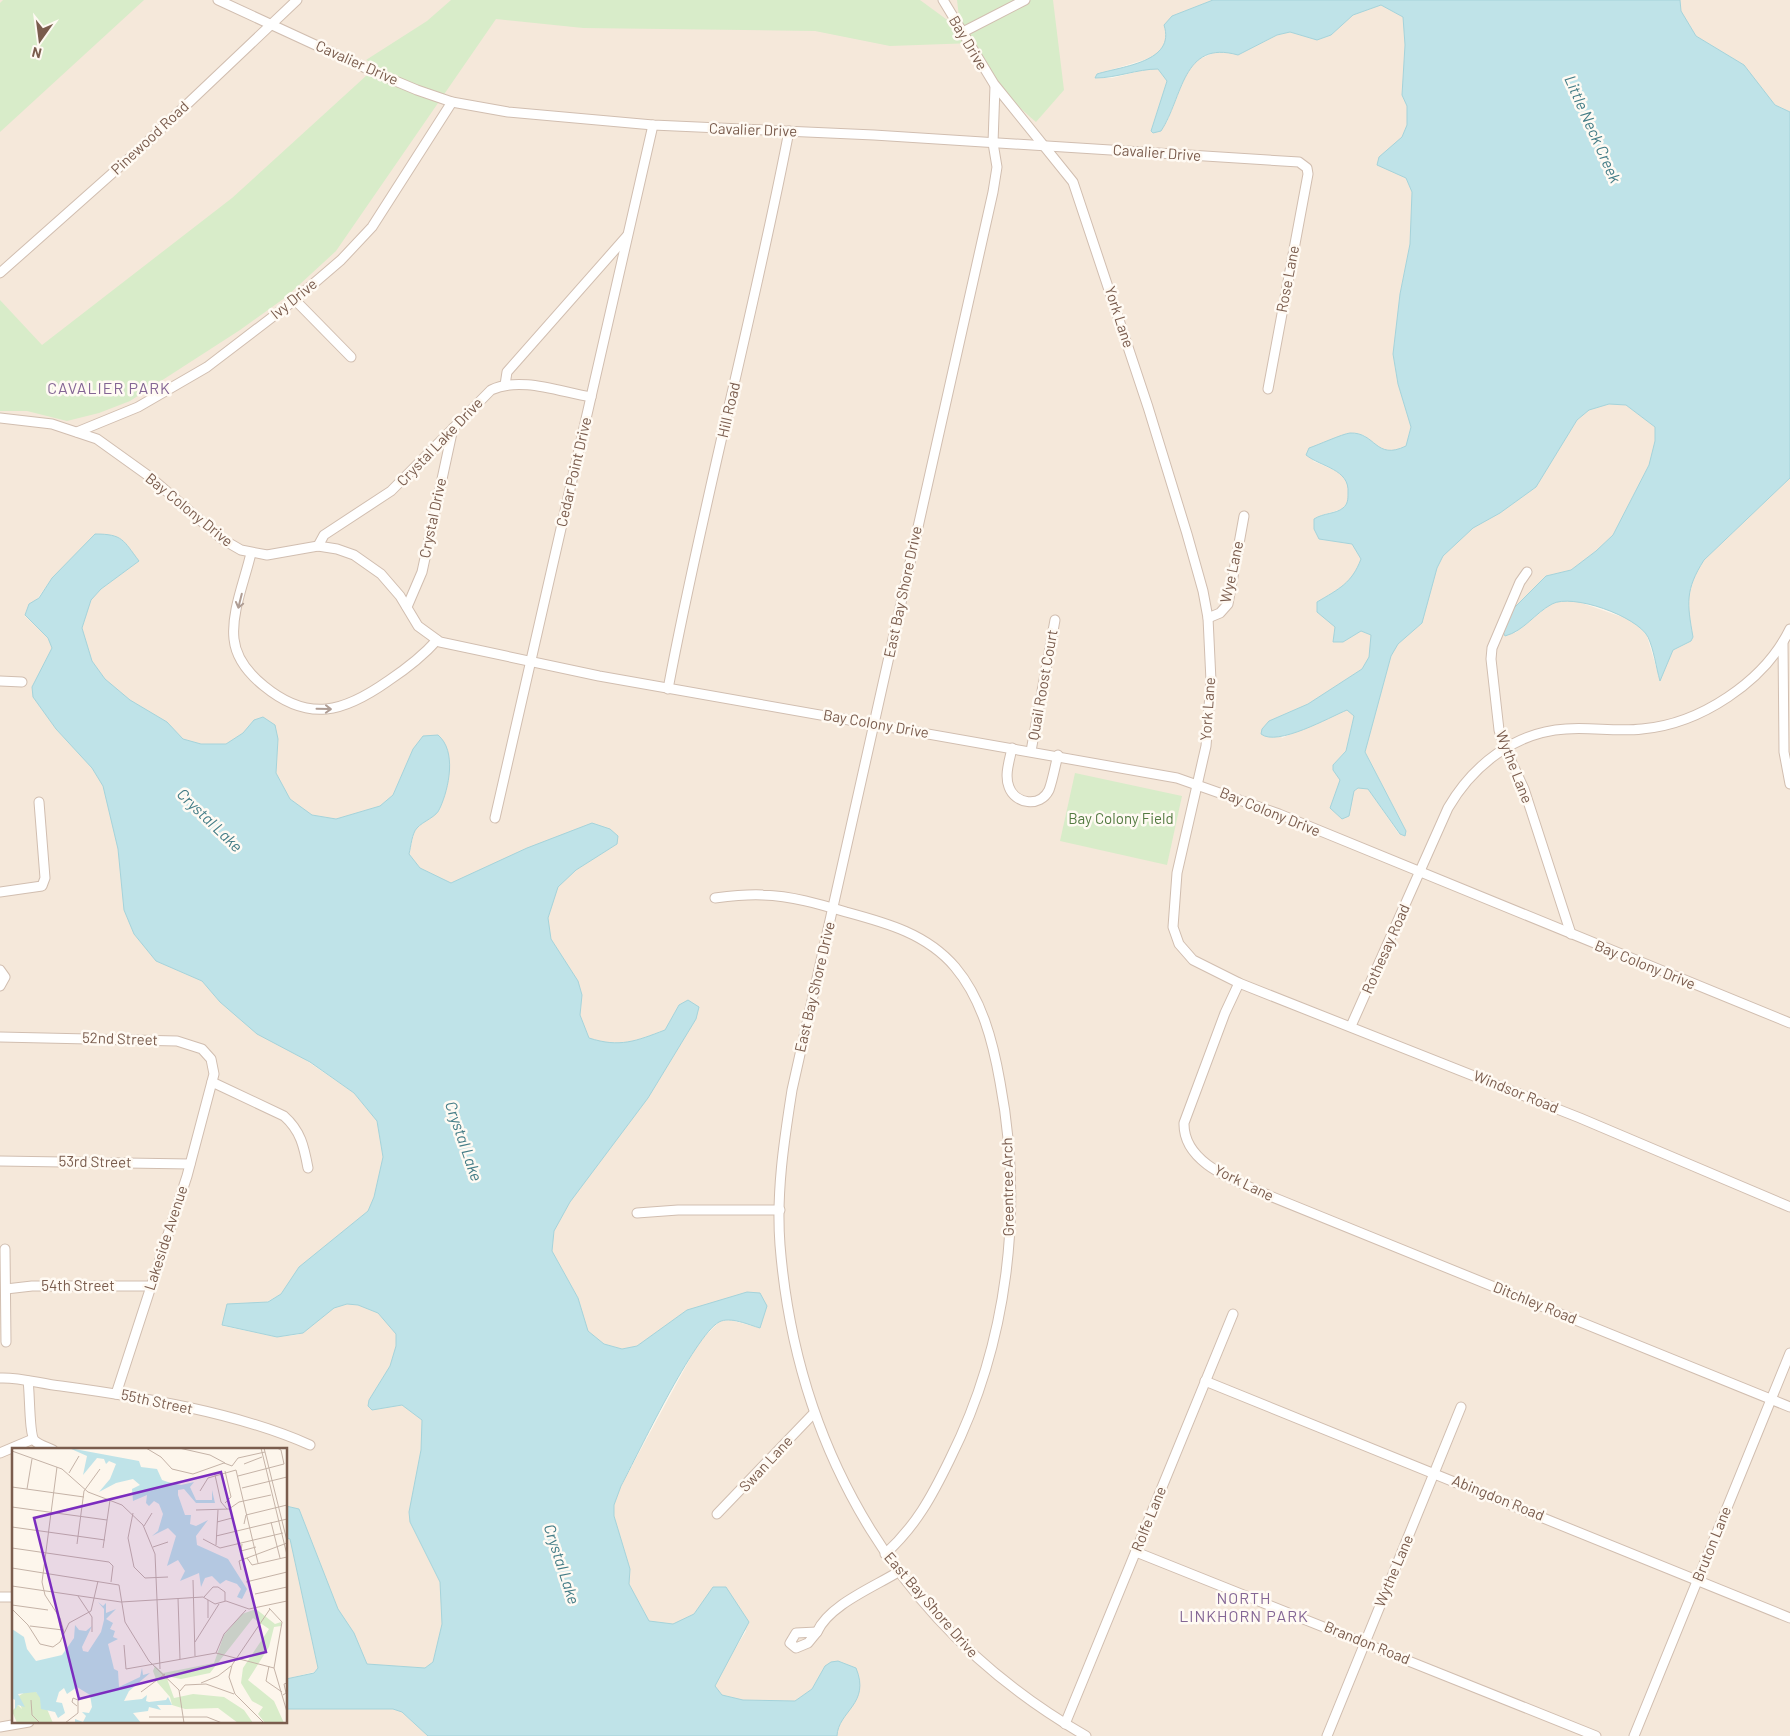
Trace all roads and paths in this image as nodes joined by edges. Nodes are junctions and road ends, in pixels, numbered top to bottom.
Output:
1 (218, 0) edge
2 (297, 0) edge
3 (943, 0) edge
4 (1024, 0) edge
5 (271, 24) junction
6 (961, 33) junction
7 (995, 86) junction
8 (452, 102) junction
9 (652, 125) junction
10 (789, 131) junction
11 (993, 143) junction
12 (1043, 147) junction
13 (1307, 168) joint
14 (628, 236) junction
15 (0, 273) edge
16 (295, 300) junction
17 (351, 357) dead end
18 (505, 385) junction
19 (1268, 390) dead end
20 (591, 398) junction
21 (0, 418) edge
22 (454, 428) junction
23 (77, 432) junction
24 (1244, 516) dead end
25 (318, 546) junction
26 (251, 554) junction
27 (1527, 572) dead end
28 (407, 607) junction
29 (1208, 618) junction
30 (1055, 620) dead end
31 (1790, 629) edge
32 (437, 640) junction
33 (1783, 642) junction
34 (1787, 661) edge
35 (531, 662) junction
36 (0, 681) edge
37 (22, 682) dead end
38 (668, 689) junction
39 (875, 724) junction
40 (1012, 748) junction
41 (1505, 748) junction
42 (1030, 751) junction
43 (1058, 755) junction
44 (1198, 783) junction
45 (1790, 784) edge
46 (39, 802) dead end
47 (495, 818) dead end
48 (1420, 872) junction
49 (0, 892) edge
50 (715, 898) dead end
51 (834, 908) junction
52 (1571, 934) junction
53 (0, 970) edge
54 (1239, 983) junction
55 (0, 986) edge
56 (1790, 1023) edge
57 (1351, 1026) junction
58 (0, 1037) edge
59 (212, 1082) junction
60 (0, 1161) edge
61 (190, 1164) junction
62 (308, 1168) dead end
63 (1280, 1200) joint
64 (1790, 1207) edge
65 (780, 1210) junction
66 (637, 1213) dead end
67 (5, 1249) dead end
68 (150, 1286) junction
69 (6, 1289) junction
70 (1233, 1314) dead end
71 (6, 1342) dead end
72 (1790, 1353) edge
73 (0, 1378) edge
74 (28, 1381) junction
75 (1205, 1381) junction
76 (116, 1394) junction
77 (1771, 1399) junction
78 (1461, 1407) dead end
79 (1790, 1407) edge
80 (814, 1413) junction
81 (33, 1439) junction
82 (310, 1444) dead end
83 (49, 1448) edge
84 (0, 1453) edge
85 (1434, 1473) junction
86 (717, 1514) dead end
87 (1136, 1552) junction
88 (886, 1554) junction
89 (898, 1572) junction
90 (1698, 1580) junction
91 (1790, 1618) edge
92 (817, 1632) dead end
93 (1364, 1642) junction
94 (17, 1724) edge
95 (1065, 1724) junction
96 (0, 1727) edge
97 (1086, 1736) edge
98 (1327, 1736) edge
99 (1596, 1736) edge
100 (1634, 1736) edge

1 - 5 street, Cavalier Drive
2 - 5 street, Pinewood Road
3 - 6 street, Bay Drive
4 - 6 street
5 - 8 street, Cavalier Drive
5 - 15 street, Pinewood Road
6 - 7 street, Bay Drive
7 - 11 street, Bay Drive
7 - 12 street, Bay Drive
8 - 9 street, Cavalier Drive
8 - 16 street, Ivy Drive
9 - 10 street, Cavalier Drive
9 - 14 street, Cedar Point Drive
10 - 11 street, Cavalier Drive
10 - 38 street, Hill Road
11 - 12 street, Cavalier Drive
11 - 39 street, East Bay Shore Drive
12 - 13 street, Cavalier Drive
12 - 29 street, York Lane
13 - 19 street, Rose Lane
14 - 18 street
14 - 20 street, Cedar Point Drive
16 - 17 street
16 - 23 street, Ivy Drive
18 - 20 street
18 - 22 street, Crystal Lake Drive
20 - 35 street, Cedar Point Drive
21 - 23 street, Bay Colony Drive
22 - 25 street, Crystal Lake Drive
22 - 28 street, Crystal Drive
23 - 26 street, Bay Colony Drive
24 - 29 street, Wye Lane
25 - 26 street, Bay Colony Drive
25 - 28 street, Bay Colony Drive
26 -> 32 street
27 - 41 street, Wythe Lane
28 - 32 street, Bay Colony Drive
29 - 44 street, York Lane
30 - 42 street, Quail Roost Court
31 - 33 street, Rothesay Road
32 - 35 street, Bay Colony Drive
33 - 34 street
33 - 41 street, Rothesay Road
34 - 45 street
35 - 38 street, Bay Colony Drive
35 - 47 street, Cedar Point Drive
36 - 37 street
38 - 39 street, Bay Colony Drive
39 - 40 street, Bay Colony Drive
39 - 51 street, East Bay Shore Drive
40 - 42 street, Bay Colony Drive
40 - 43 street
41 - 48 street, Rothesay Road
41 - 52 street, Wythe Lane
42 - 43 street, Bay Colony Drive
43 - 44 street, Bay Colony Drive
44 - 48 street, Bay Colony Drive
44 - 54 street, York Lane
46 - 49 street
48 - 52 street, Bay Colony Drive
48 - 57 street, Rothesay Road
50 - 51 street, Greentree Arch
51 - 65 street, East Bay Shore Drive
51 - 88 street, Greentree Arch
52 - 56 street, Bay Colony Drive
53 - 55 street
54 - 57 street, Windsor Road
54 - 63 street, York Lane
57 - 64 street, Windsor Road
58 - 59 street, 52nd Street
59 - 61 street, Lakeside Avenue
59 - 62 street
60 - 61 street, 53rd Street
61 - 68 street, Lakeside Avenue
63 - 77 street, Ditchley Road
65 - 66 street
65 - 80 street, East Bay Shore Drive
67 - 69 street
68 - 69 street, 54th Street
68 - 76 street, Lakeside Avenue
69 - 71 street
70 - 75 street, Rolfe Lane
72 - 77 street, Bruton Lane
73 - 74 street, 55th Street
74 - 76 street, 55th Street
74 - 81 street
75 - 85 street, Abingdon Road
75 - 87 street, Rolfe Lane
76 - 82 street, 55th Street
77 - 79 street, Ditchley Road
77 - 90 street, Bruton Lane
78 - 85 street, Wythe Lane
80 - 86 street, Swan Lane
80 - 88 street, East Bay Shore Drive
81 - 83 street
81 - 84 street
85 - 90 street, Abingdon Road
85 - 93 street, Wythe Lane
87 - 93 street, Brandon Road
87 - 95 street, Rolfe Lane
88 - 89 street, East Bay Shore Drive
89 - 92 street
89 - 95 street, East Bay Shore Drive
90 - 91 street, Abingdon Road
90 - 100 street, Bruton Lane
93 - 98 street, Wythe Lane
93 - 99 street, Brandon Road
94 - 96 street
95 - 97 street, East Bay Shore Drive

